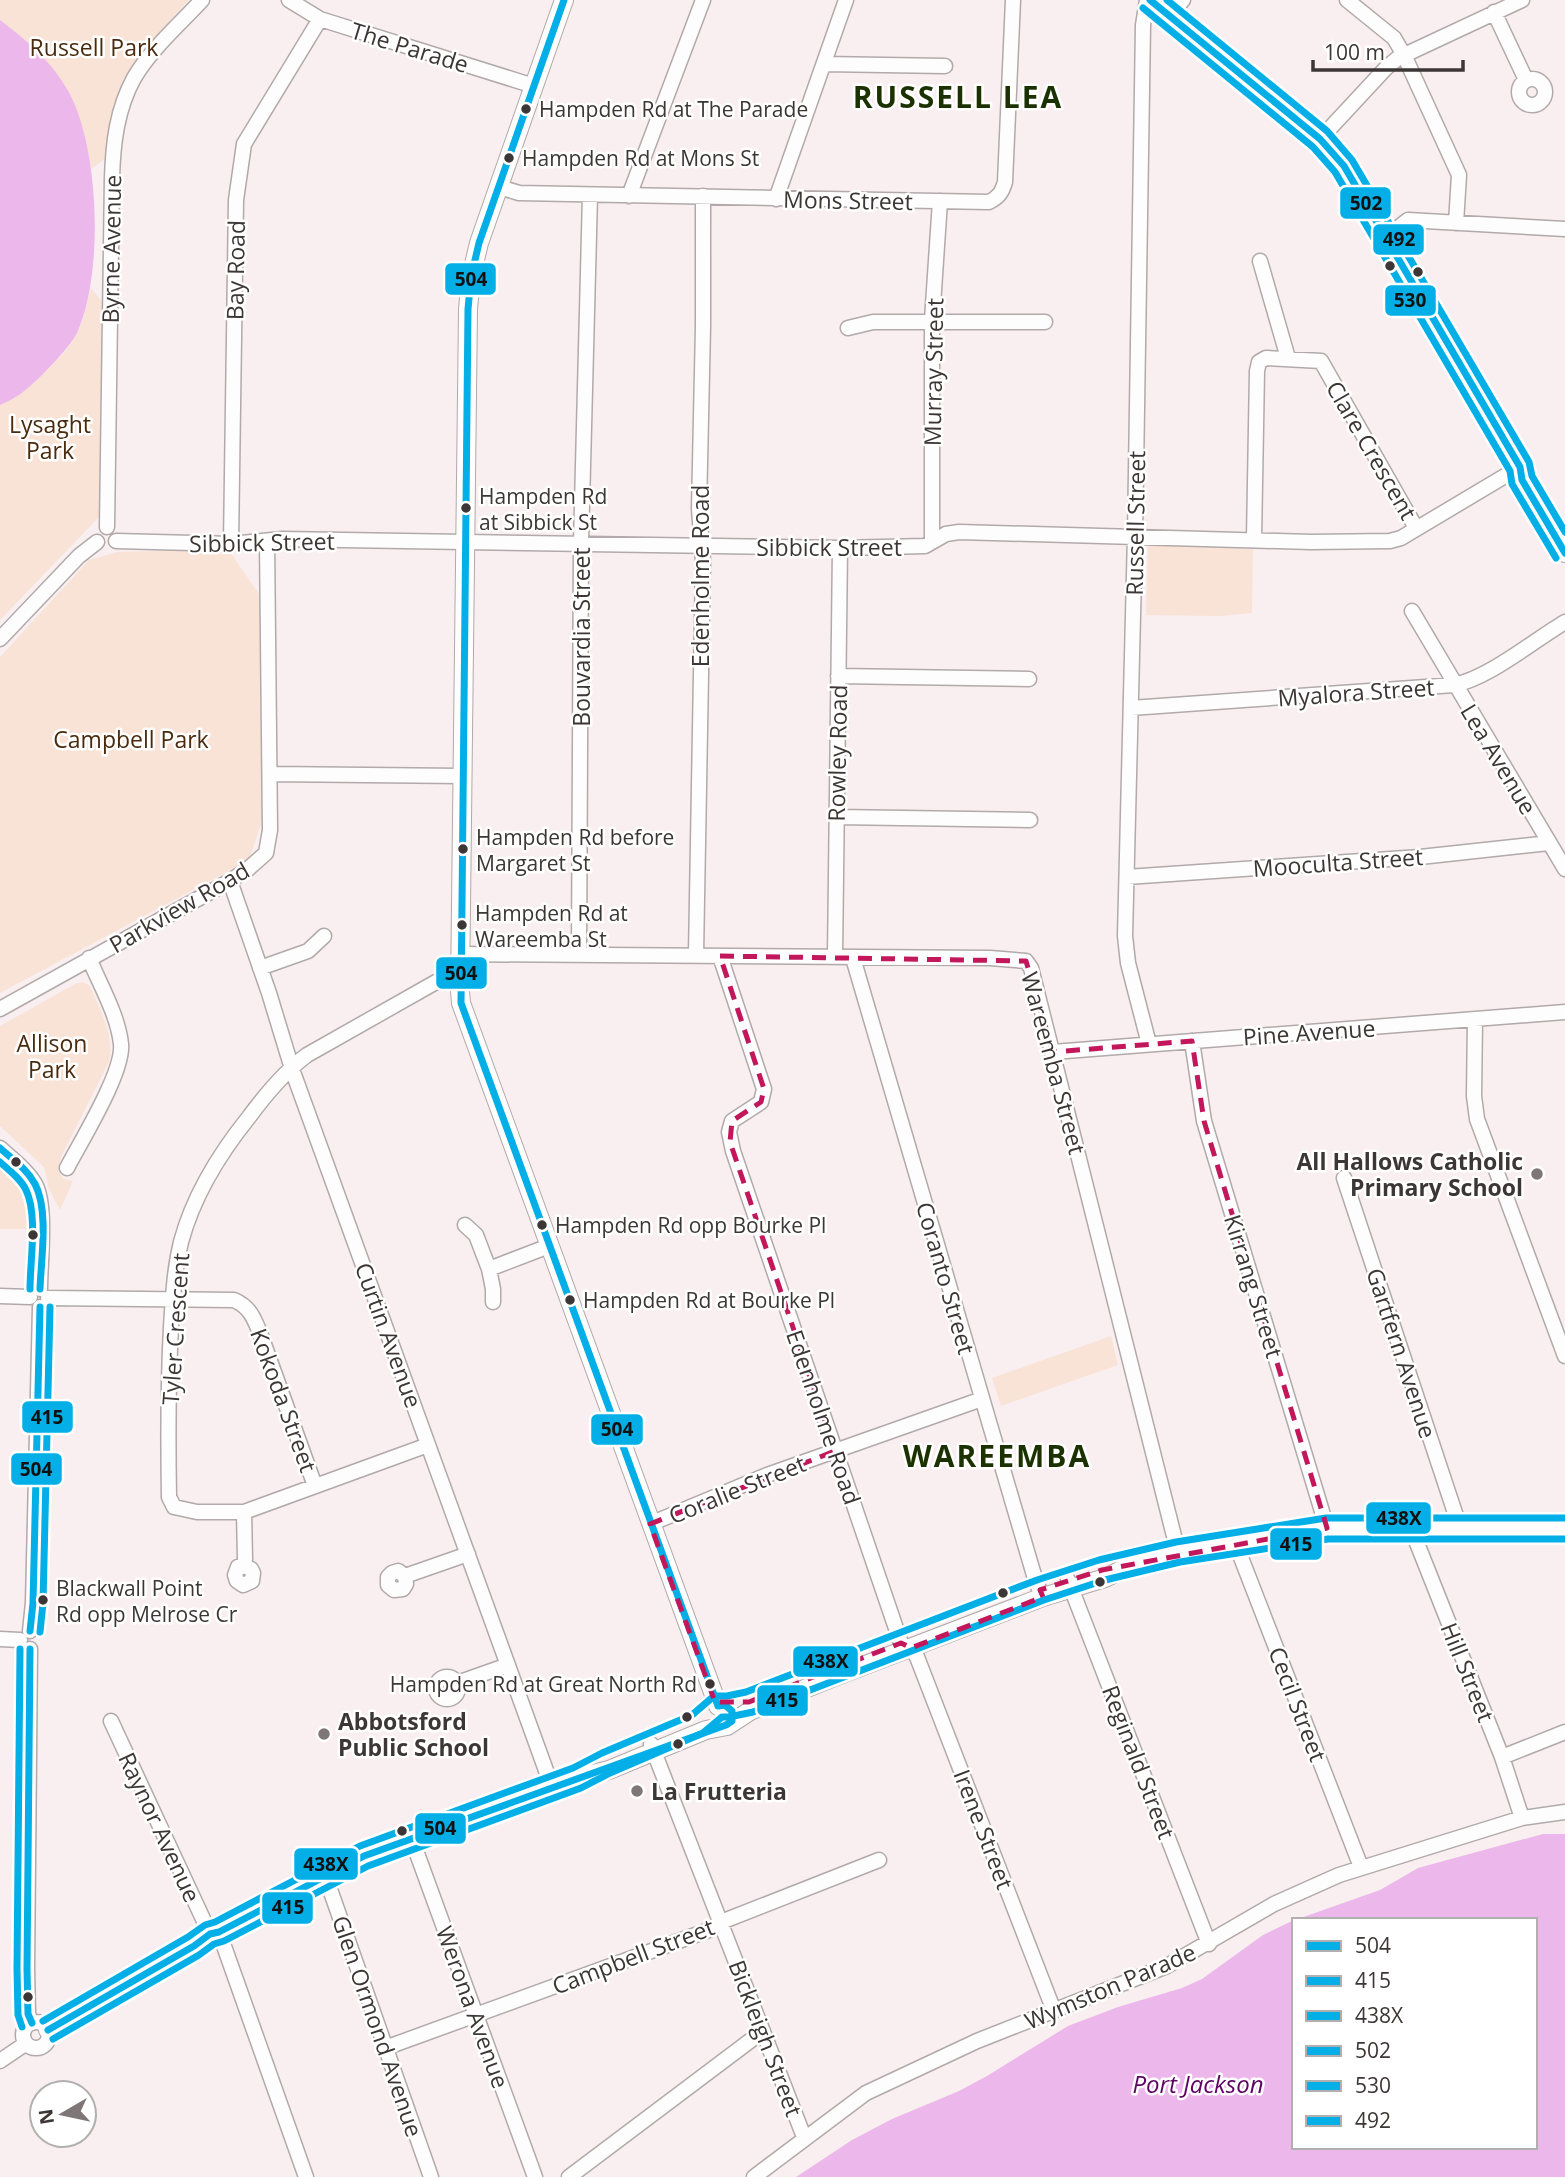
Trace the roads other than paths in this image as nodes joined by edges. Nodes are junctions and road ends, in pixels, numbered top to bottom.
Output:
1 (202, 0) edge
2 (289, 0) edge
3 (564, 0) edge
4 (703, 0) edge
5 (846, 0) edge
6 (1013, 0) edge
7 (1149, 0) edge
8 (1183, 0) edge
9 (1347, 0) edge
10 (1522, 0) edge
11 (1494, 12) junction
12 (1170, 15) junction
13 (320, 19) junction
14 (1404, 55) junction
15 (824, 64) junction
16 (945, 66) dead end
17 (1526, 80) dead end
18 (534, 86) junction
19 (1320, 139) junction
20 (499, 187) junction
21 (590, 195) junction
22 (629, 196) junction
23 (703, 196) junction
24 (776, 199) junction
25 (940, 201) junction
26 (1456, 223) junction
27 (1565, 229) edge
28 (1385, 238) junction
29 (1261, 261) dead end
30 (932, 320) junction
31 (1045, 322) dead end
32 (848, 328) dead end
33 (1288, 358) junction
34 (1520, 467) junction
35 (107, 527) junction
36 (1416, 528) junction
37 (1565, 533) edge
38 (1135, 535) junction
39 (1254, 538) junction
40 (116, 541) junction
41 (267, 541) junction
42 (97, 542) junction
43 (466, 542) junction
44 (932, 542) junction
45 (581, 543) junction
46 (231, 544) junction
47 (701, 545) junction
48 (840, 548) junction
49 (1565, 553) edge
50 (1412, 611) dead end
51 (1565, 622) edge
52 (0, 639) edge
53 (838, 676) junction
54 (1029, 679) dead end
55 (1454, 685) junction
56 (1131, 708) junction
57 (271, 774) junction
58 (462, 776) junction
59 (837, 817) junction
60 (1030, 820) dead end
61 (1549, 843) junction
62 (1565, 869) edge
63 (1127, 877) junction
64 (230, 881) junction
65 (324, 936) dead end
66 (460, 954) junction
67 (579, 954) junction
68 (696, 955) junction
69 (720, 956) junction
70 (835, 957) junction
71 (89, 958) junction
72 (853, 958) junction
73 (260, 968) junction
74 (460, 981) junction
75 (0, 1009) edge
76 (1565, 1012) edge
77 (1475, 1019) junction
78 (1192, 1041) junction
79 (1149, 1044) junction
80 (1053, 1052) junction
81 (292, 1066) junction
82 (0, 1148) edge
83 (67, 1168) dead end
84 (1343, 1178) dead end
85 (465, 1225) dead end
86 (549, 1246) junction
87 (489, 1269) junction
88 (0, 1296) edge
89 (40, 1298) junction
90 (173, 1299) junction
91 (493, 1302) dead end
92 (1565, 1356) edge
93 (982, 1399) junction
94 (428, 1445) junction
95 (835, 1451) junction
96 (315, 1486) junction
97 (244, 1512) junction
98 (650, 1524) junction
99 (1327, 1528) junction
100 (1411, 1528) junction
101 (1460, 1528) junction
102 (1565, 1528) edge
103 (1235, 1542) junction
104 (1178, 1552) junction
105 (468, 1553) junction
106 (244, 1566) dead end
107 (405, 1576) dead end
108 (1070, 1585) junction
109 (1042, 1593) junction
110 (0, 1639) edge
111 (27, 1640) junction
112 (906, 1645) junction
113 (508, 1665) junction
114 (457, 1683) dead end
115 (722, 1714) junction
116 (111, 1721) dead end
117 (1565, 1732) edge
118 (653, 1748) junction
119 (1502, 1756) junction
120 (552, 1787) junction
121 (1565, 1812) edge
122 (1522, 1818) junction
123 (411, 1837) junction
124 (879, 1860) dead end
125 (1362, 1867) junction
126 (325, 1875) junction
127 (720, 1922) junction
128 (215, 1933) junction
129 (1209, 1944) junction
130 (1054, 2011) junction
131 (476, 2015) junction
132 (40, 2026) junction
133 (763, 2031) junction
134 (25, 2044) junction
135 (385, 2048) junction
136 (0, 2062) edge
137 (804, 2137) junction
138 (306, 2177) edge
139 (430, 2177) edge
140 (535, 2177) edge
141 (569, 2177) edge
142 (754, 2177) edge

1 - 35 street, Byrne Avenue
2 - 13 street, The Parade
3 - 18 main road
4 - 22 street
5 - 15 street
6 - 25 street, Mons Street
7 - 12 main road
7 - 38 street, Russell Street
8 - 12 street
9 - 14 street
10 - 11 street
11 - 14 street
11 - 17 street
12 - 19 main road
13 - 18 street, The Parade
13 - 46 street, Bay Road
14 - 19 street
14 - 26 street
15 - 16 street
15 - 24 street
18 - 20 main road
19 - 28 main road
20 - 21 street, Mons Street
20 - 43 main road
21 - 22 street, Mons Street
21 - 45 street, Bouvardia Street
22 - 23 street, Mons Street
23 - 24 street, Mons Street
23 - 47 street, Edenholme Road
24 - 25 street, Mons Street
25 - 30 street, Murray Street
26 - 27 street
26 - 28 street
28 - 34 main road
29 - 33 street
30 - 31 street
30 - 32 street
30 - 44 street, Murray Street
33 - 36 street, Clare Crescent
33 - 39 street, Clare Crescent
34 - 36 street, Sibbick Street
34 - 37 main road
34 - 49 main road
35 - 40 street
35 - 42 street
36 - 39 street, Sibbick Street
38 - 39 street, Sibbick Street
38 - 44 street, Sibbick Street
38 - 56 street, Russell Street
40 - 42 street
40 - 46 street, Sibbick Street
41 - 43 street, Sibbick Street
41 - 46 street, Sibbick Street
41 - 57 street, Parkview Road
42 - 52 street
43 - 45 street, Sibbick Street
43 - 58 main road
44 - 48 street, Sibbick Street
45 - 47 street, Sibbick Street
45 - 67 street, Bouvardia Street
47 - 48 street, Sibbick Street
47 - 68 street, Edenholme Road
48 - 53 street, Rowley Road
50 - 55 street, Lea Avenue
51 - 55 street, Myalora Street
53 - 54 street
53 - 59 street, Rowley Road
55 - 56 street, Myalora Street
55 - 61 street, Lea Avenue
56 - 63 street, Russell Street
57 - 58 street
57 - 64 street, Parkview Road
58 - 66 main road
59 - 60 street
59 - 70 street, Rowley Road
61 - 62 street, Lea Avenue
61 - 63 street, Mooculta Street
63 - 79 street, Russell Street
64 - 71 street, Parkview Road
64 - 73 street, Curtin Avenue
65 - 73 street
66 - 67 street, Wareemba Street
66 - 74 main road
67 - 68 street, Wareemba Street
68 - 69 street, Wareemba Street
69 - 70 street, Wareemba Street
69 - 95 street, Edenholme Road
70 - 72 street, Wareemba Street
71 - 75 street, Parkview Road
71 - 83 street
72 - 80 street, Wareemba Street
72 - 93 street, Coranto Street
73 - 81 street, Curtin Avenue
74 - 81 street, Tyler Crescent
74 - 86 main road
76 - 77 street, Pine Avenue
77 - 78 street, Pine Avenue
77 - 92 street
78 - 79 street, Pine Avenue
78 - 99 street, Kirrang Street
79 - 80 street, Pine Avenue
80 - 104 street, Wareemba Street
81 - 90 street, Tyler Crescent
81 - 94 street, Curtin Avenue
82 - 89 street
84 - 101 street, Gartfern Avenue
85 - 87 street
86 - 87 street
86 - 98 main road
87 - 91 street
88 - 89 street, Kokoda Street
89 - 90 street, Kokoda Street
89 - 111 street
90 - 96 street, Kokoda Street
90 - 97 street, Tyler Crescent
93 - 95 street, Coralie Street
93 - 109 street, Coranto Street
94 - 96 street, Tyler Crescent
94 - 105 street, Curtin Avenue
95 - 98 street, Coralie Street
95 - 112 street, Edenholme Road
96 - 97 street, Tyler Crescent
97 - 106 street
98 - 115 main road
99 - 100 main road
99 - 103 main road
100 - 101 main road
100 - 119 street, Hill Street
101 - 102 main road
103 - 104 main road
103 - 125 street, Cecil Street
104 - 108 main road
105 - 107 street
105 - 113 street, Curtin Avenue
108 - 109 main road
108 - 129 street, Reginald Street
109 - 112 main road
110 - 111 street
111 - 132 street
112 - 115 main road
112 - 130 street, Irene Street
113 - 114 street
113 - 120 street, Curtin Avenue
115 - 118 main road
116 - 128 street, Raynor Avenue
117 - 119 street
118 - 120 main road
118 - 127 street, Bickleigh Street
119 - 122 street, Hill Street
120 - 123 main road
121 - 122 street, Wymston Parade
122 - 125 street, Wymston Parade
123 - 126 main road
123 - 131 street, Werona Avenue
124 - 127 street, Campbell Street
125 - 129 street, Wymston Parade
126 - 128 main road
126 - 135 street, Glen Ormond Avenue
127 - 131 street, Campbell Street
127 - 133 street, Bickleigh Street
128 - 132 main road
128 - 138 street, Raynor Avenue
129 - 130 street, Wymston Parade
130 - 137 street, Wymston Parade
131 - 135 street, Campbell Street
131 - 140 street, Werona Avenue
132 - 134 street
132 - 134 street
133 - 137 street, Bickleigh Street
133 - 141 street
134 - 136 street
135 - 139 street, Glen Ormond Avenue
137 - 142 street, Wymston Parade

